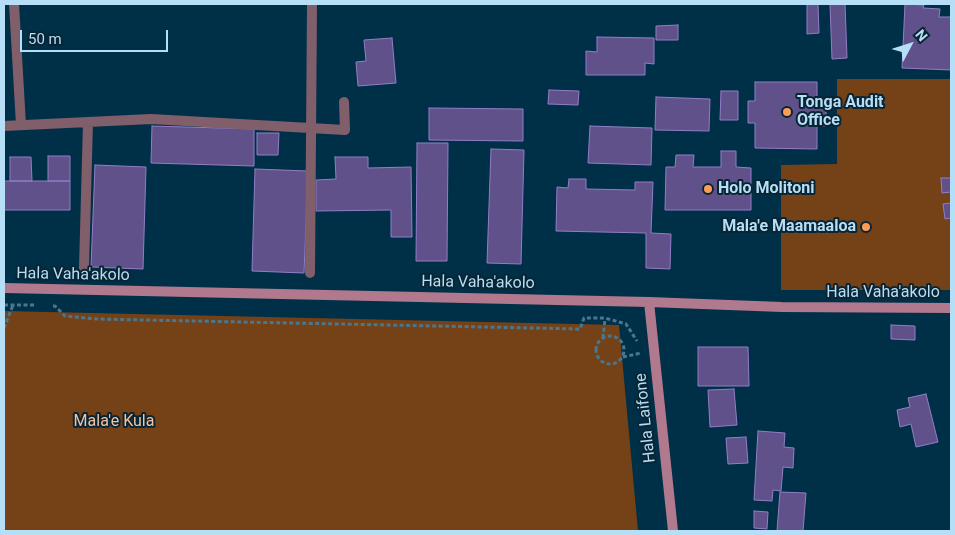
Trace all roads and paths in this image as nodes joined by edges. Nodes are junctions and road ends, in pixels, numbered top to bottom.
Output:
1 (14, 4) edge
2 (312, 4) edge
3 (344, 102) dead end
4 (88, 122) junction
5 (21, 125) junction
6 (4, 126) edge
7 (311, 128) junction
8 (84, 268) dead end
9 (310, 273) dead end
10 (4, 288) edge
11 (649, 302) junction
12 (4, 305) edge
13 (13, 305) junction
14 (38, 306) dead end
15 (47, 306) dead end
16 (951, 308) edge
17 (605, 318) junction
18 (4, 328) edge
19 (603, 338) junction
20 (622, 357) junction
21 (672, 531) edge

1 - 5 lane
2 - 7 lane
3 - 7 lane
4 - 5 lane
4 - 7 lane
4 - 8 lane
5 - 6 lane
7 - 9 lane
10 - 11 main road, Hala Vaha'akolo
11 - 16 main road, Hala Vaha'akolo
11 - 21 main road, Hala Laifone
12 - 13 path
13 - 14 path
13 - 18 path
15 - 17 path
17 - 19 path
17 - 20 path
19 - 20 path
19 - 20 path

